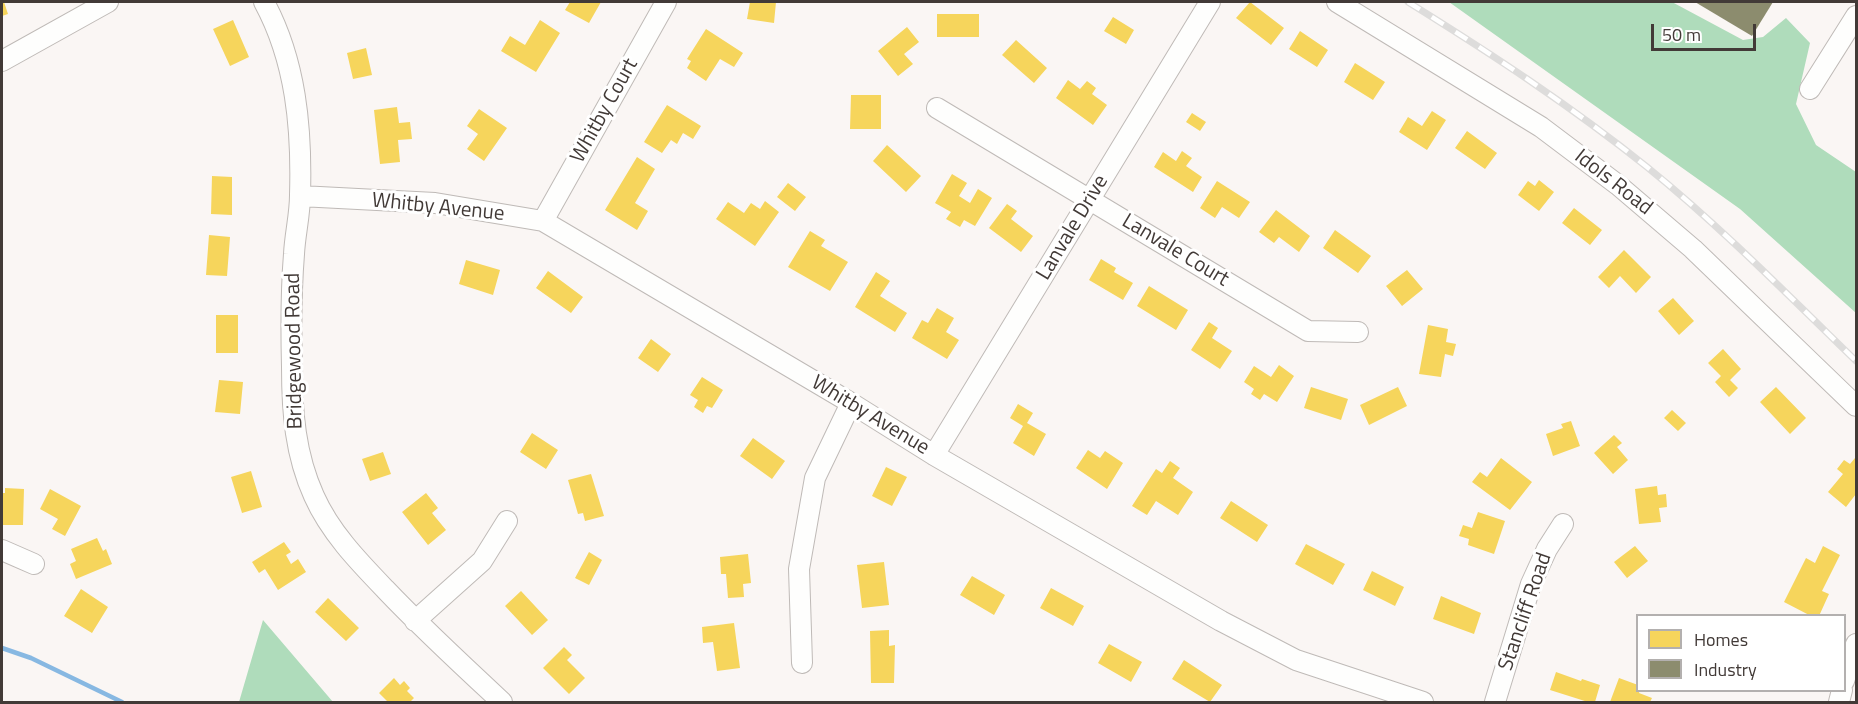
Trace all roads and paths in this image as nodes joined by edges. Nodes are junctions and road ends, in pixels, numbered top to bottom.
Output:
1 (108, 2) edge
2 (264, 2) edge
3 (666, 2) edge
4 (1210, 2) edge
5 (1337, 2) edge
6 (1365, 8) edge
7 (1857, 16) edge
8 (2, 61) edge
9 (1810, 88) dead end
10 (937, 108) dead end
11 (300, 196) junction
12 (1090, 200) junction
13 (543, 221) junction
14 (1358, 332) dead end
15 (851, 403) junction
16 (1857, 406) edge
17 (934, 455) junction
18 (507, 521) dead end
19 (1563, 524) dead end
20 (2, 550) edge
21 (34, 564) dead end
22 (415, 621) junction
23 (1857, 644) edge
24 (802, 663) dead end
25 (1846, 678) edge
26 (502, 702) edge
27 (1423, 702) edge
28 (1495, 702) edge

1 - 8 street
2 - 11 street, Bridgewood Road
3 - 13 street, Whitby Court
4 - 12 street, Lanvale Drive
5 - 6 street, Idols Road
6 - 16 street, Idols Road
7 - 9 street
10 - 12 street, Lanvale Court
11 - 13 street, Whitby Avenue
11 - 22 street, Bridgewood Road
12 - 14 street, Lanvale Court
12 - 17 street, Lanvale Drive
13 - 15 street, Whitby Avenue
15 - 17 street, Whitby Avenue
15 - 24 street
17 - 27 street, Whitby Avenue
18 - 22 street
19 - 28 street, Stancliff Road
20 - 21 street
22 - 26 street, Bridgewood Road
23 - 25 street

